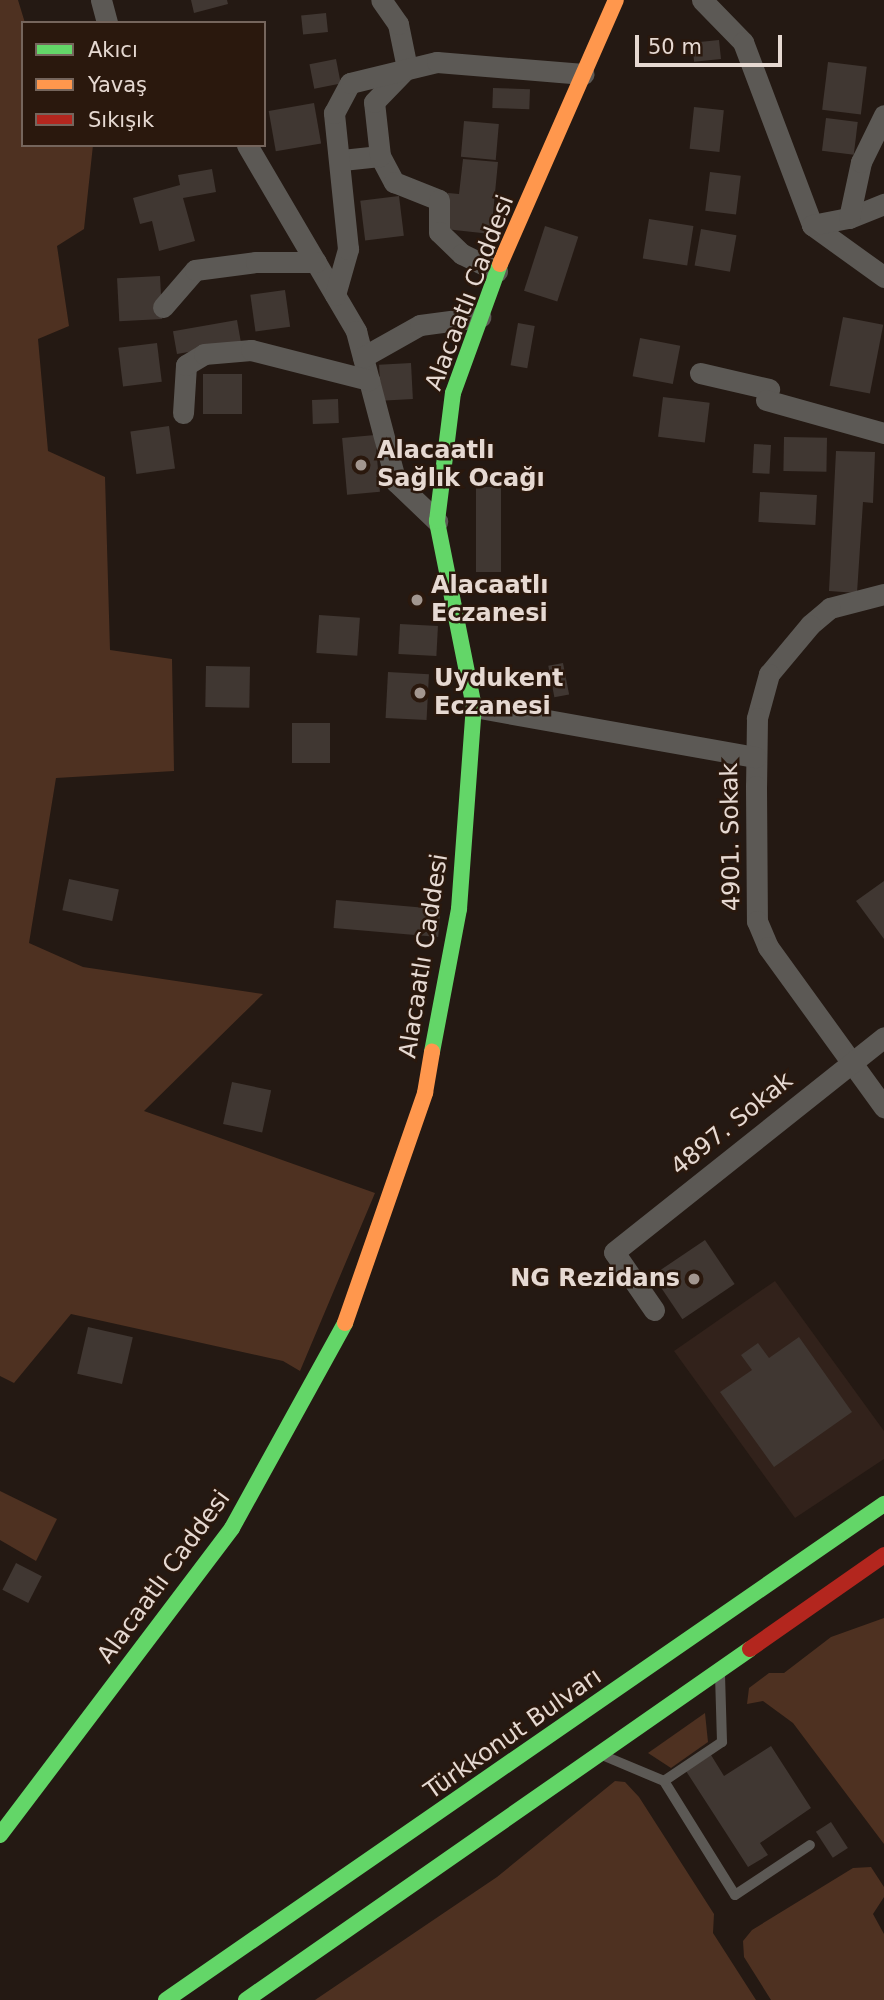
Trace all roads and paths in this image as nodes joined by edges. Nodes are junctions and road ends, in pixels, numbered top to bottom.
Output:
1 (101, 0) edge
2 (381, 0) edge
3 (616, 0) edge
4 (702, 0) edge
5 (106, 21) edge
6 (407, 68) junction
7 (584, 74) junction
8 (884, 115) edge
9 (248, 147) edge
10 (380, 156) junction
11 (342, 160) junction
12 (884, 204) edge
13 (849, 218) junction
14 (812, 225) junction
15 (316, 262) junction
16 (496, 271) junction
17 (884, 277) edge
18 (335, 295) junction
19 (163, 307) dead end
20 (480, 317) junction
21 (363, 357) junction
22 (700, 373) dead end
23 (369, 380) junction
24 (183, 412) dead end
25 (884, 433) edge
26 (437, 521) junction
27 (884, 594) edge
28 (474, 707) junction
29 (756, 757) junction
30 (884, 1037) edge
31 (850, 1063) junction
32 (884, 1107) edge
33 (654, 1310) dead end
34 (884, 1504) edge
35 (884, 1555) edge
36 (720, 1670) junction
37 (599, 1754) junction
38 (664, 1782) junction
39 (0, 1835) edge
40 (810, 1845) dead end
41 (166, 2000) edge
42 (246, 2000) edge

1 - 5 street
2 - 6 street
3 - 7 street, Alacaatlı Caddesi
4 - 14 street
6 - 7 street
6 - 10 street
6 - 11 street
7 - 16 street, Alacaatlı Caddesi
8 - 13 street
9 - 15 street
10 - 11 street
10 - 16 street
11 - 18 street
12 - 13 street
13 - 14 street
14 - 17 street
15 - 18 street
15 - 19 street
16 - 20 street, Alacaatlı Caddesi
18 - 21 street
20 - 21 street
20 - 26 street, Alacaatlı Caddesi
21 - 23 street
22 - 25 street
23 - 24 street
23 - 26 street
26 - 28 street, Alacaatlı Caddesi
27 - 29 street, 4901. Sokak
28 - 29 street
28 - 39 street, Alacaatlı Caddesi
29 - 31 street, 4901. Sokak
30 - 31 street, 4897. Sokak
31 - 32 street, 4901. Sokak
31 - 33 street, 4897. Sokak
34 - 41 street, Türkkonut Bulvarı
35 - 36 street
36 - 37 street
36 - 38 lane
37 - 38 lane
37 - 42 street
38 - 40 lane

